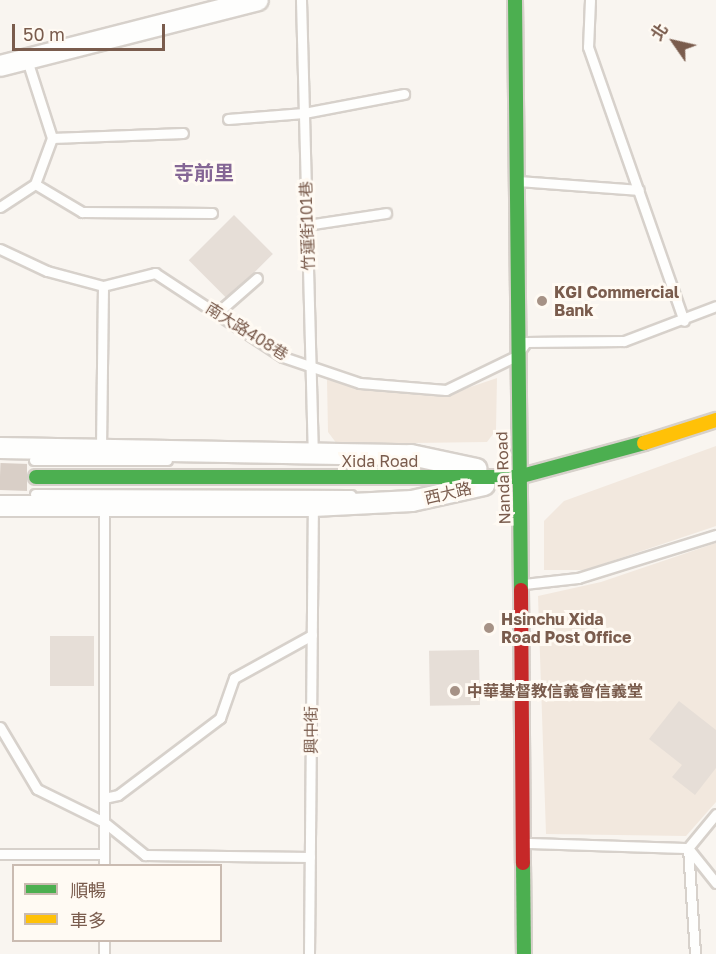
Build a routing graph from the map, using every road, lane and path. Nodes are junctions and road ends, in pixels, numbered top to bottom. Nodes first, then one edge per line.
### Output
1 (258, 0) edge
2 (301, 0) edge
3 (515, 0) edge
4 (590, 0) edge
5 (27, 60) junction
6 (0, 66) edge
7 (404, 94) dead end
8 (304, 113) junction
9 (228, 119) dead end
10 (183, 133) dead end
11 (52, 138) junction
12 (516, 181) junction
13 (35, 183) junction
14 (639, 190) junction
15 (0, 207) edge
16 (212, 213) dead end
17 (386, 213) dead end
18 (307, 225) junction
19 (0, 249) edge
20 (256, 278) dead end
21 (103, 286) junction
22 (716, 306) edge
23 (218, 313) junction
24 (684, 321) junction
25 (516, 356) junction
26 (311, 366) junction
27 (716, 420) edge
28 (0, 448) edge
29 (101, 449) junction
30 (313, 451) junction
31 (411, 455) junction
32 (34, 460) dead end
33 (36, 477) tunnel mouth
34 (518, 477) junction
35 (35, 494) dead end
36 (412, 501) junction
37 (0, 506) edge
38 (313, 506) junction
39 (104, 507) junction
40 (716, 535) edge
41 (524, 584) junction
42 (312, 635) junction
43 (0, 727) edge
44 (104, 798) junction
45 (716, 814) edge
46 (104, 822) junction
47 (524, 843) junction
48 (688, 848) junction
49 (0, 854) edge
50 (104, 854) junction
51 (310, 857) junction
52 (104, 864) edge
53 (716, 883) edge
54 (309, 954) edge
55 (524, 954) edge
56 (695, 954) edge

1 - 5 street
2 - 8 lane, 竹蓮街101巷
3 - 12 main road, Nanda Road
4 - 14 lane
5 - 6 street
5 - 11 lane
7 - 8 lane
8 - 9 lane
8 - 18 lane, 竹蓮街101巷
10 - 11 lane
11 - 13 lane
12 - 14 lane
12 - 25 main road, Nanda Road
13 - 15 lane
13 - 16 lane
14 - 24 lane
17 - 18 lane
18 - 26 lane, 竹蓮街101巷
19 - 21 lane
20 - 23 lane
21 - 23 lane, 南大路408巷
21 - 29 lane
22 - 24 lane
23 - 26 lane, 南大路408巷
24 - 25 lane, 南大路408巷
25 - 26 lane, 南大路408巷
25 - 34 main road, Nanda Road
26 - 30 lane, 竹蓮街101巷
27 - 34 main road, Xida Road
28 - 29 street, 西大路
29 - 30 street, 西大路
30 - 31 street, 西大路
31 - 32 lane
31 - 34 street, 西大路
33 - 34 main road, Xida Road
34 - 36 street, 西大路
34 - 41 main road, Nanda Road
35 - 36 lane
36 - 38 street, 西大路
37 - 39 street, 西大路
38 - 39 street, 西大路
38 - 42 lane, 興中街
39 - 44 lane
40 - 41 lane
41 - 47 main road, Nanda Road
42 - 44 lane
42 - 51 lane, 興中街
43 - 46 lane
44 - 46 lane
45 - 48 lane
46 - 50 lane
46 - 51 lane
47 - 48 lane
47 - 55 main road, Nanda Road
48 - 53 lane
48 - 56 lane
49 - 50 lane
50 - 52 lane
51 - 54 lane, 興中街

